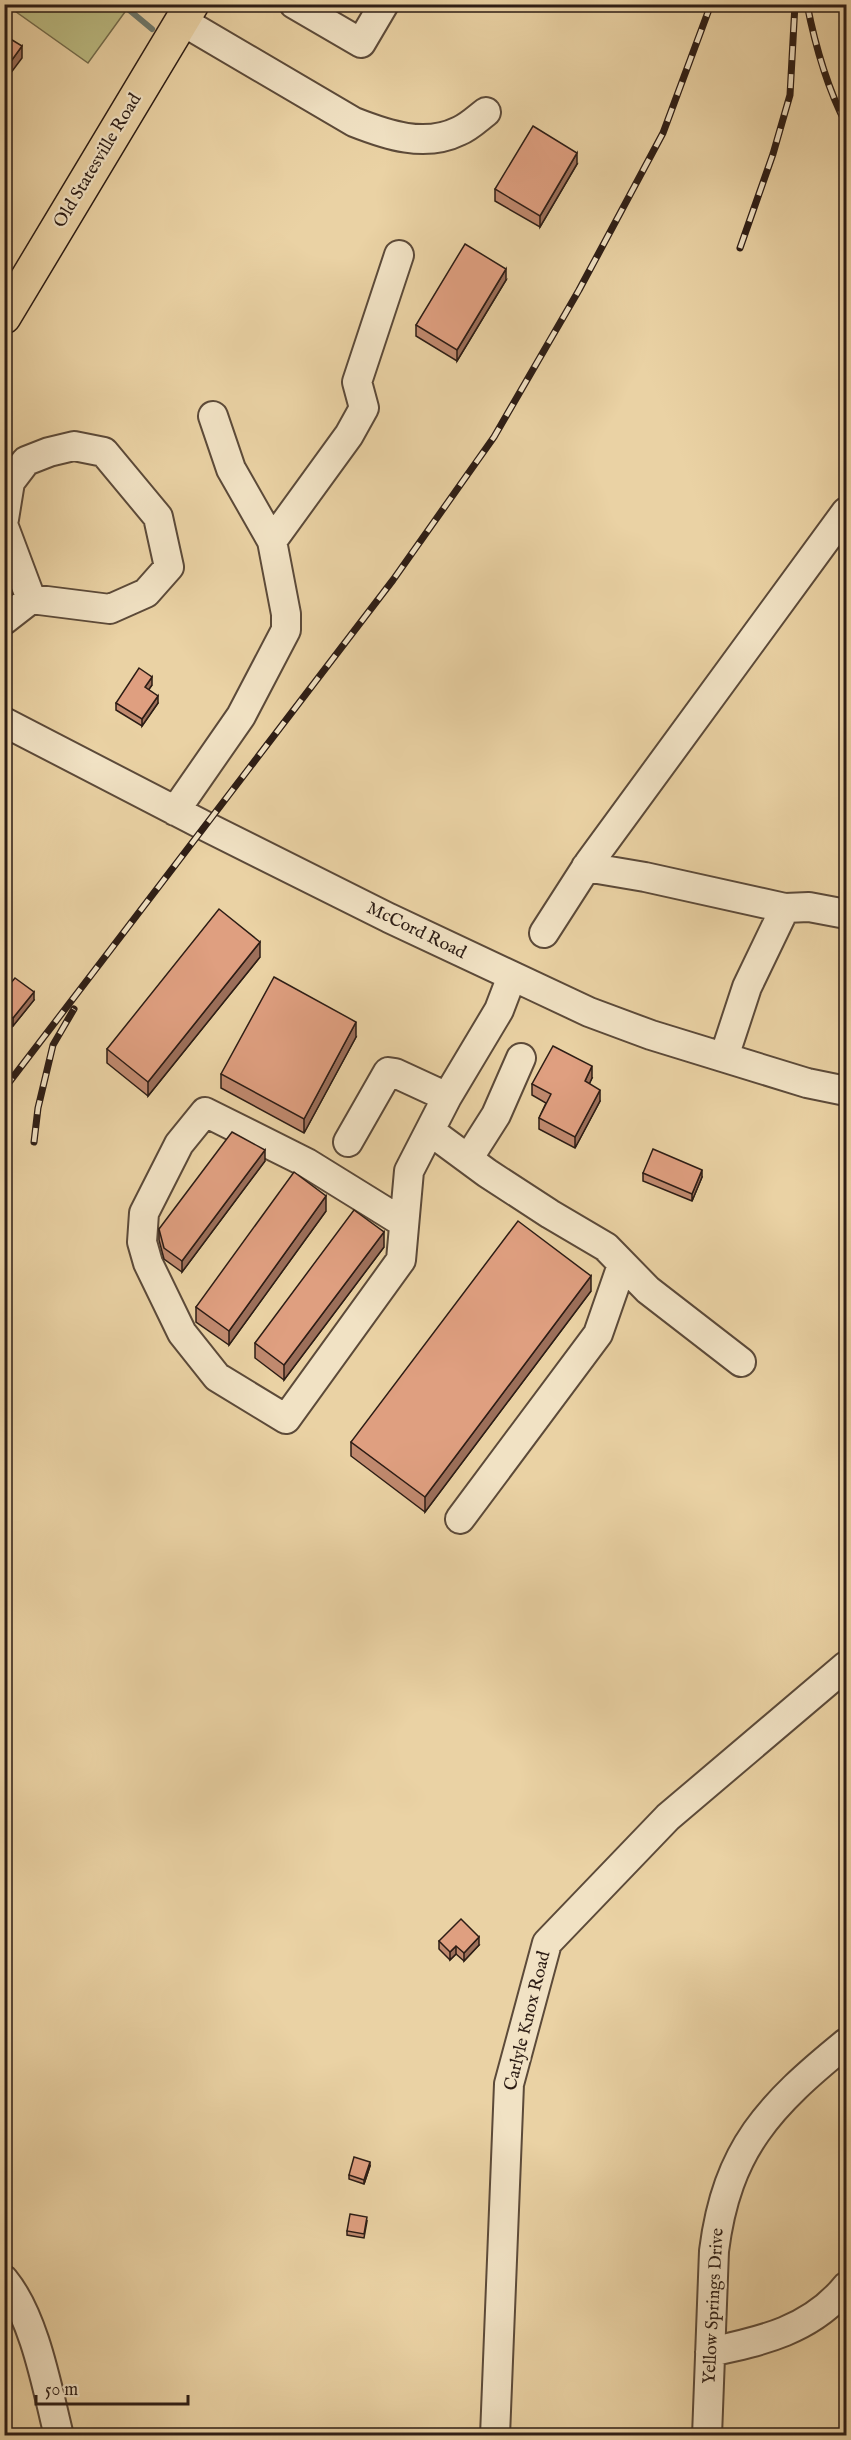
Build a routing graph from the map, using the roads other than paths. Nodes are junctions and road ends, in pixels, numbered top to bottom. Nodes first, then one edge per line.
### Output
1 (294, 4) edge
2 (384, 4) edge
3 (187, 13) edge
4 (486, 112) dead end
5 (399, 255) dead end
6 (4, 317) edge
7 (213, 416) dead end
8 (846, 512) edge
9 (4, 519) edge
10 (4, 527) edge
11 (272, 541) junction
12 (31, 599) junction
13 (4, 620) edge
14 (4, 722) edge
15 (175, 811) junction
16 (586, 867) junction
17 (785, 908) junction
18 (846, 914) edge
19 (544, 933) dead end
20 (512, 976) junction
21 (724, 1057) junction
22 (521, 1058) dead end
23 (846, 1091) edge
24 (447, 1097) junction
25 (430, 1131) junction
26 (348, 1142) dead end
27 (468, 1159) junction
28 (404, 1223) junction
29 (622, 1265) junction
30 (741, 1362) dead end
31 (460, 1519) dead end
32 (846, 1666) edge
33 (844, 2051) edge
34 (4, 2280) edge
35 (846, 2287) edge
36 (710, 2352) junction
37 (59, 2436) edge
38 (495, 2436) edge
39 (707, 2436) edge

1 - 2 street
3 - 4 street
3 - 6 main road, Old Statesville Road
5 - 11 street
7 - 11 street
8 - 16 street
9 - 12 street
10 - 12 street
11 - 15 street
12 - 13 street
14 - 15 street, McCord Road
15 - 20 street, McCord Road
16 - 17 street
16 - 19 street
17 - 18 street
17 - 21 street
20 - 21 street, McCord Road
20 - 24 street
21 - 23 street, McCord Road
22 - 27 street
24 - 25 street
24 - 26 street
25 - 27 street
25 - 28 street
27 - 29 street
28 - 28 street
29 - 30 street
29 - 31 street
32 - 38 street, Carlyle Knox Road
33 - 36 street, Yellow Springs Drive
34 - 37 street
35 - 36 street
36 - 39 street, Yellow Springs Drive

